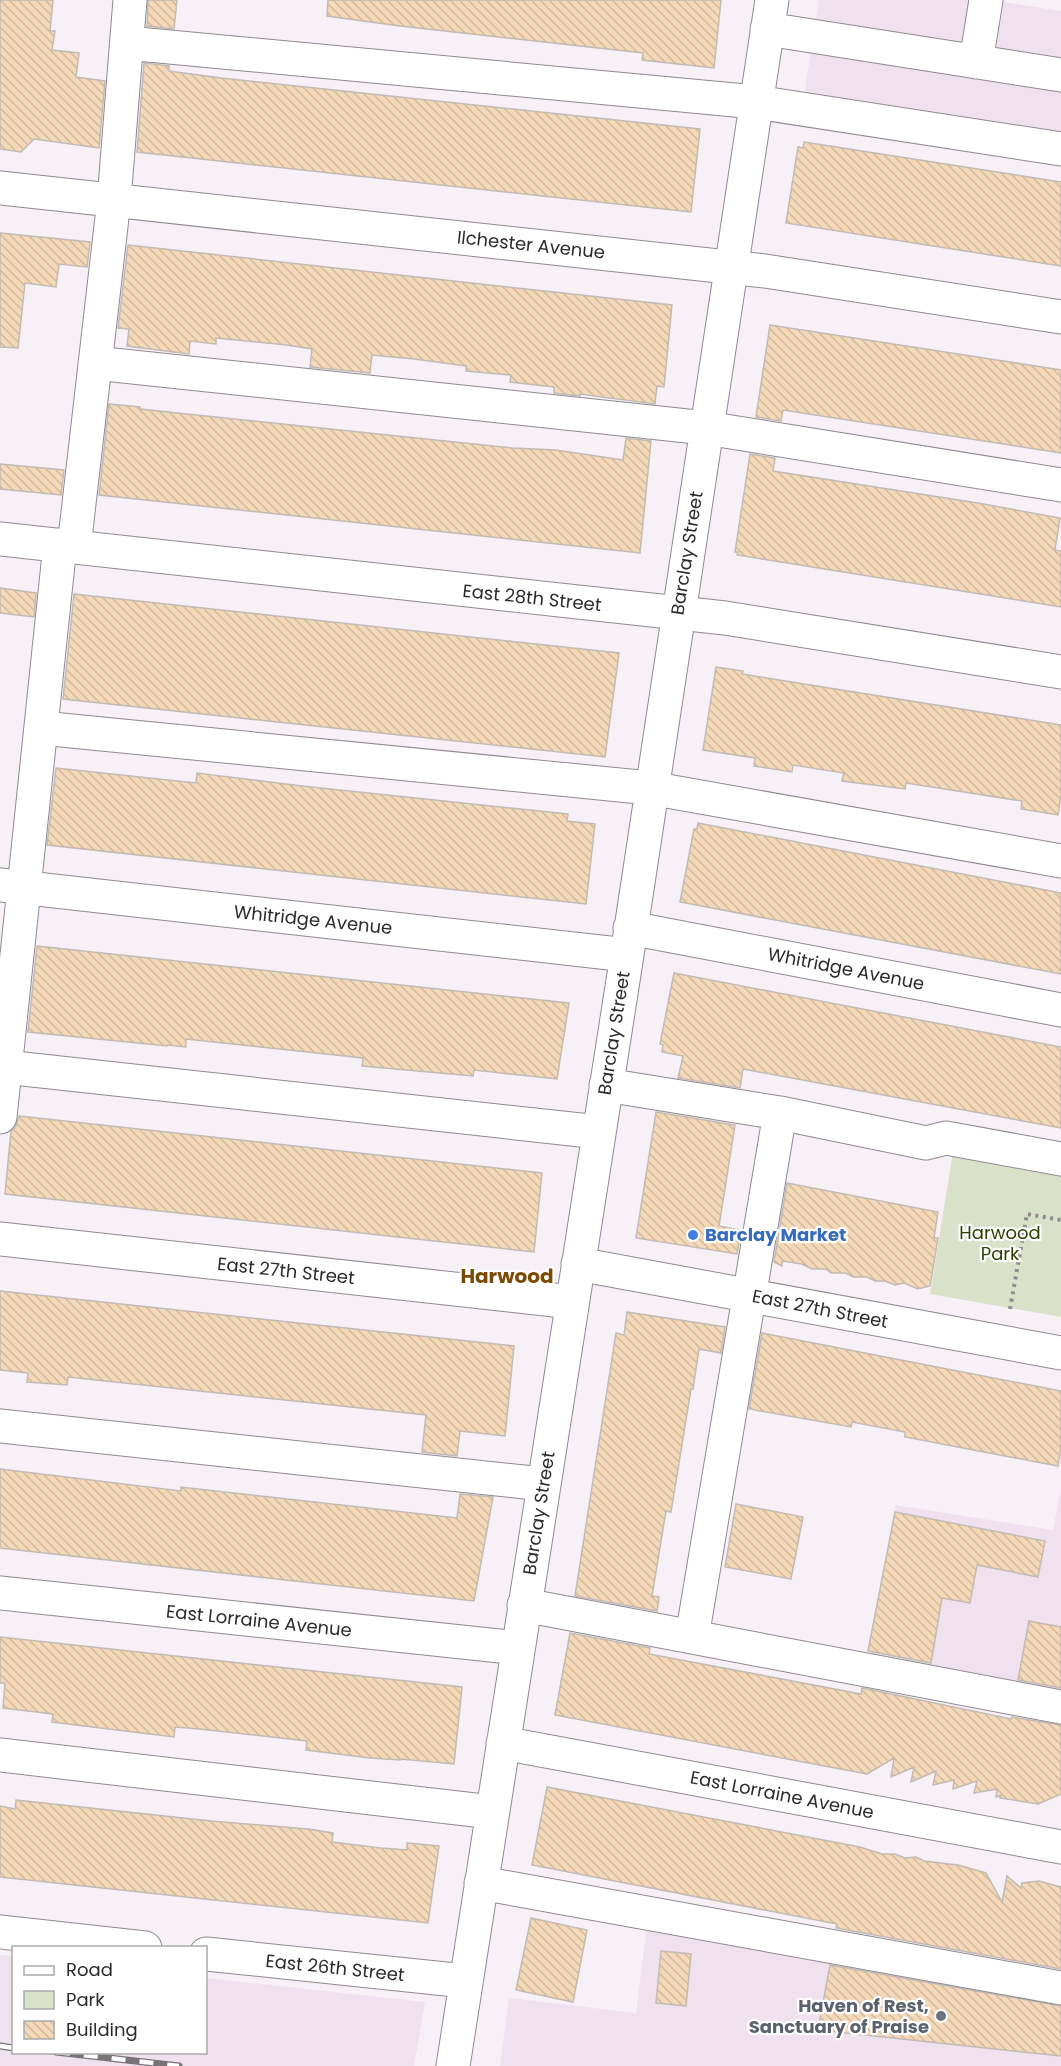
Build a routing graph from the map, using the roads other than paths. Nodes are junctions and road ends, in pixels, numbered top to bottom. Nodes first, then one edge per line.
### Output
1 (130, 0) edge
2 (987, 0) edge
3 (769, 14) edge
4 (127, 43) junction
5 (976, 62) junction
6 (1061, 75) edge
7 (756, 102) junction
8 (1061, 149) edge
9 (0, 188) edge
10 (114, 200) junction
11 (731, 267) junction
12 (1061, 317) edge
13 (95, 363) junction
14 (706, 428) junction
15 (1061, 485) edge
16 (0, 539) edge
17 (67, 546) junction
18 (678, 613) junction
19 (1061, 672) edge
20 (41, 728) junction
21 (651, 788) junction
22 (1061, 861) edge
23 (12, 887) edge
24 (628, 941) junction
25 (1061, 1010) edge
26 (5, 1067) junction
27 (606, 1085) junction
28 (780, 1113) junction
29 (0, 1117) edge
30 (599, 1132) junction
31 (1061, 1159) edge
32 (0, 1239) edge
33 (578, 1264) junction
34 (749, 1295) junction
35 (572, 1302) junction
36 (1061, 1353) edge
37 (0, 1426) edge
38 (543, 1484) junction
39 (0, 1593) edge
40 (524, 1605) junction
41 (692, 1637) junction
42 (518, 1648) junction
43 (1061, 1707) edge
44 (502, 1743) junction
45 (0, 1755) edge
46 (492, 1812) junction
47 (1061, 1847) edge
48 (480, 1882) junction
49 (0, 1932) edge
50 (136, 1946) edge
51 (207, 1954) edge
52 (465, 1981) junction
53 (1061, 1988) edge
54 (453, 2066) edge

1 - 4 street
2 - 5 street
3 - 5 street
3 - 7 street, Barclay Street
4 - 7 street
4 - 10 street
5 - 6 street
7 - 8 street
7 - 11 street, Barclay Street
9 - 10 street, Ilchester Avenue
10 - 11 street, Ilchester Avenue
10 - 13 street
11 - 12 street, Ilchester Avenue
11 - 14 street, Barclay Street
13 - 14 street
13 - 17 street
14 - 15 street
14 - 18 street, Barclay Street
16 - 17 street, East 28th Street
17 - 18 street, East 28th Street
17 - 20 street
18 - 19 street, East 28th Street
18 - 21 street, Barclay Street
20 - 21 street
20 - 23 street
21 - 22 street
21 - 24 street, Barclay Street
23 - 24 street, Whitridge Avenue
23 - 26 street
24 - 25 street, Whitridge Avenue
24 - 27 street, Barclay Street
26 - 29 street
26 - 30 street
27 - 28 street
27 - 30 street, Barclay Street
28 - 31 street
28 - 34 street
30 - 33 street, Barclay Street
32 - 35 street, East 27th Street
33 - 34 street, East 27th Street
33 - 35 street, Barclay Street
34 - 36 street, East 27th Street
34 - 41 street
35 - 38 street, Barclay Street
37 - 38 street
38 - 40 street, Barclay Street
39 - 42 street, East Lorraine Avenue
40 - 41 street
40 - 42 street, Barclay Street
41 - 43 street
42 - 44 street, Barclay Street
44 - 46 street, Barclay Street
44 - 47 street, East Lorraine Avenue
45 - 46 street
46 - 48 street, Barclay Street
48 - 52 street, Barclay Street
48 - 53 street
49 - 50 street
51 - 52 street, East 26th Street
52 - 54 street, Barclay Street

